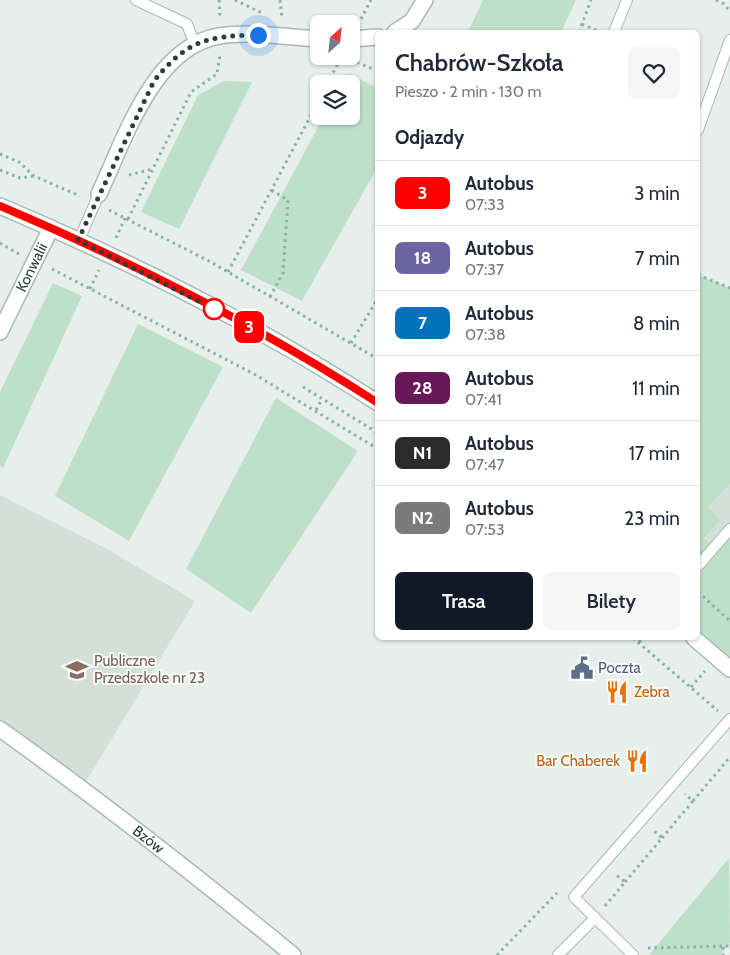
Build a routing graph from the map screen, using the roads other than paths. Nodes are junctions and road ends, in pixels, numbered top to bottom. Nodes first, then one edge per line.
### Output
1 (136, 0) edge
2 (425, 0) edge
3 (626, 0) edge
4 (398, 30) edge
5 (615, 30) edge
6 (375, 37) edge
7 (310, 38) edge
8 (360, 38) edge
9 (730, 40) edge
10 (194, 45) junction
11 (700, 124) edge
12 (97, 200) joint
13 (0, 206) edge
14 (51, 228) junction
15 (78, 240) junction
16 (0, 332) edge
17 (375, 401) edge
18 (730, 529) edge
19 (700, 564) edge
20 (696, 640) edge
21 (730, 669) edge
22 (729, 720) edge
23 (0, 729) edge
24 (595, 918) junction
25 (630, 952) edge
26 (294, 955) edge
27 (558, 955) edge

1 - 10 lane
2 - 4 street
3 - 5 lane
6 - 8 street
7 - 10 street
9 - 11 lane
10 - 12 street
12 - 15 lane
13 - 14 street
14 - 15 street
14 - 16 street, Konwalii
15 - 17 street
18 - 19 lane
20 - 21 street
22 - 24 lane
23 - 26 street, Bzów
24 - 25 lane
24 - 27 lane

